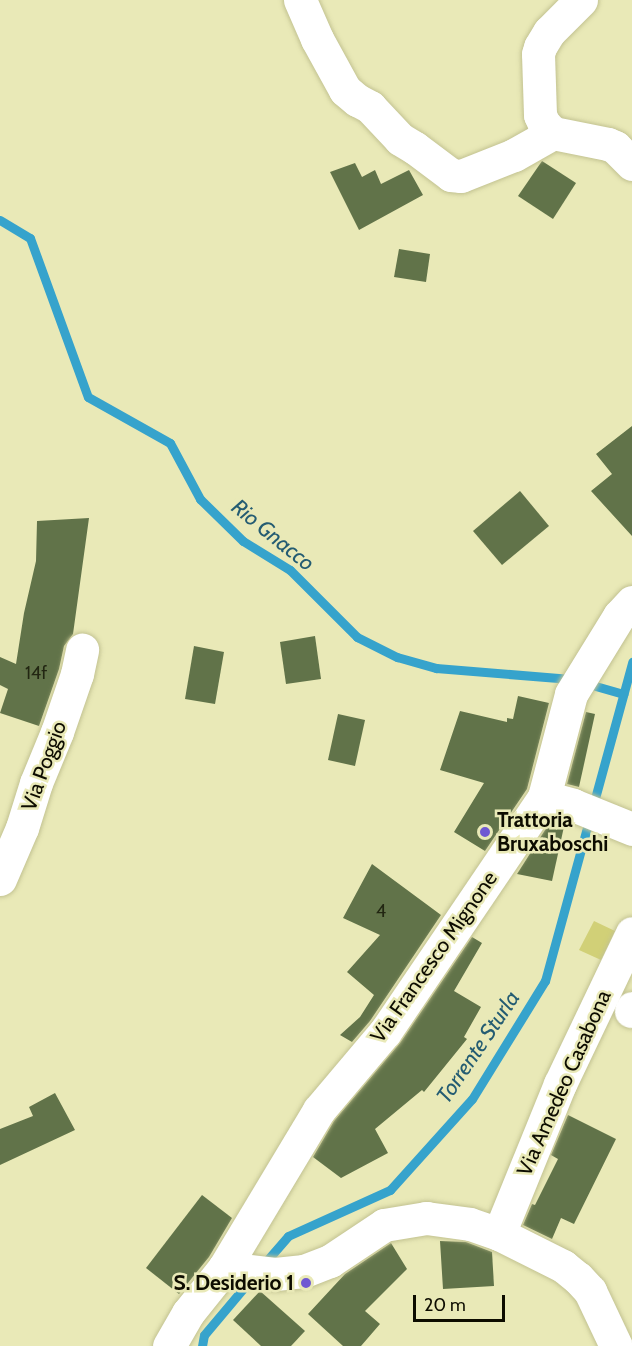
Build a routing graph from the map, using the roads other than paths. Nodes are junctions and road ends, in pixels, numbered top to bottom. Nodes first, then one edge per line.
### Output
1 (300, 0) edge
2 (581, 0) edge
3 (553, 133) junction
4 (632, 164) edge
5 (632, 602) edge
6 (82, 650) dead end
7 (559, 801) junction
8 (624, 825) edge
9 (0, 879) edge
10 (632, 933) edge
11 (499, 1234) junction
12 (232, 1269) junction
13 (169, 1346) edge
14 (616, 1346) edge

1 - 3 street
2 - 3 street
3 - 4 street
5 - 7 street, Via Francesco Mignone
6 - 9 street, Via Poggio
7 - 8 street
7 - 12 street, Via Francesco Mignone
10 - 11 street, Via Amedeo Casabona
11 - 12 street
11 - 14 street
12 - 13 street, Via Francesco Mignone

